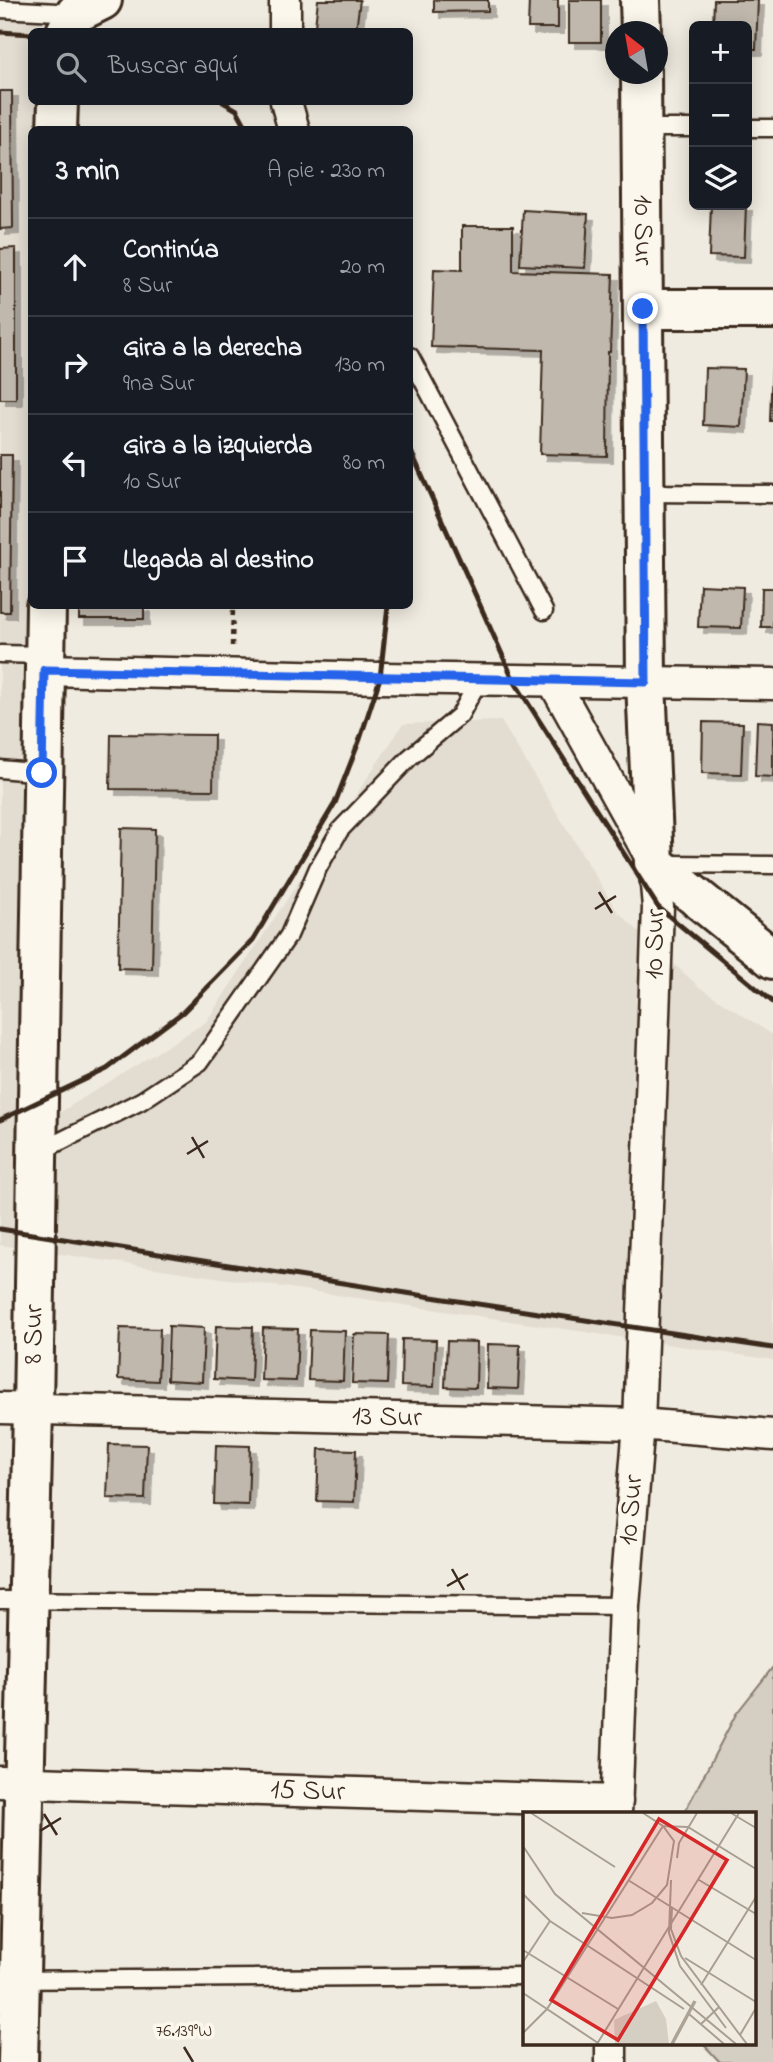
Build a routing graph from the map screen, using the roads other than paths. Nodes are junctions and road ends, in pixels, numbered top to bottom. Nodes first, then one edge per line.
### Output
1 (285, 0) edge
2 (640, 0) edge
3 (0, 9) edge
4 (74, 11) edge
5 (641, 21) edge
6 (285, 28) edge
7 (641, 84) edge
8 (58, 105) edge
9 (287, 105) edge
10 (57, 126) edge
11 (293, 126) edge
12 (642, 128) junction
13 (689, 128) edge
14 (752, 128) edge
15 (773, 128) edge
16 (643, 309) junction
17 (773, 309) edge
18 (413, 362) edge
19 (645, 494) junction
20 (773, 494) edge
21 (46, 609) edge
22 (544, 611) dead end
23 (0, 654) edge
24 (45, 663) junction
25 (479, 680) junction
26 (553, 681) junction
27 (646, 682) junction
28 (773, 684) edge
29 (0, 769) edge
30 (42, 773) junction
31 (654, 863) junction
32 (773, 865) edge
33 (773, 959) edge
34 (37, 1153) junction
35 (17, 1409) edge
36 (639, 1424) junction
37 (773, 1435) edge
38 (15, 1600) edge
39 (624, 1606) junction
40 (13, 1782) edge
41 (616, 1807) edge
42 (523, 1976) edge
43 (10, 1981) edge
44 (611, 2044) edge
45 (18, 2062) edge
46 (611, 2062) edge

1 - 6 street
2 - 5 street
3 - 4 lane
7 - 12 street, 10 Sur
8 - 10 street
9 - 11 street
12 - 13 lane
12 - 16 street, 10 Sur
14 - 15 lane
16 - 17 street
16 - 19 street, 10 Sur
18 - 22 lane
19 - 20 lane
19 - 27 street, 10 Sur
21 - 24 street, 8 Sur
23 - 24 lane
24 - 25 street
24 - 30 street, 8 Sur
25 - 26 street
25 - 34 lane
26 - 27 street
26 - 31 street
27 - 28 street
27 - 31 street, 10 Sur
29 - 30 lane
30 - 34 street, 8 Sur
31 - 32 lane
31 - 33 street
31 - 36 street, 10 Sur
34 - 35 street, 8 Sur
35 - 36 street, 13 Sur
35 - 38 street, 8 Sur
36 - 37 street, 13 Sur
36 - 39 street, 10 Sur
38 - 39 lane
38 - 40 street, 8 Sur
39 - 41 street, 10 Sur
40 - 41 street, 15 Sur
40 - 43 street, 8 Sur
42 - 43 lane
43 - 45 street, 8 Sur
44 - 46 street

